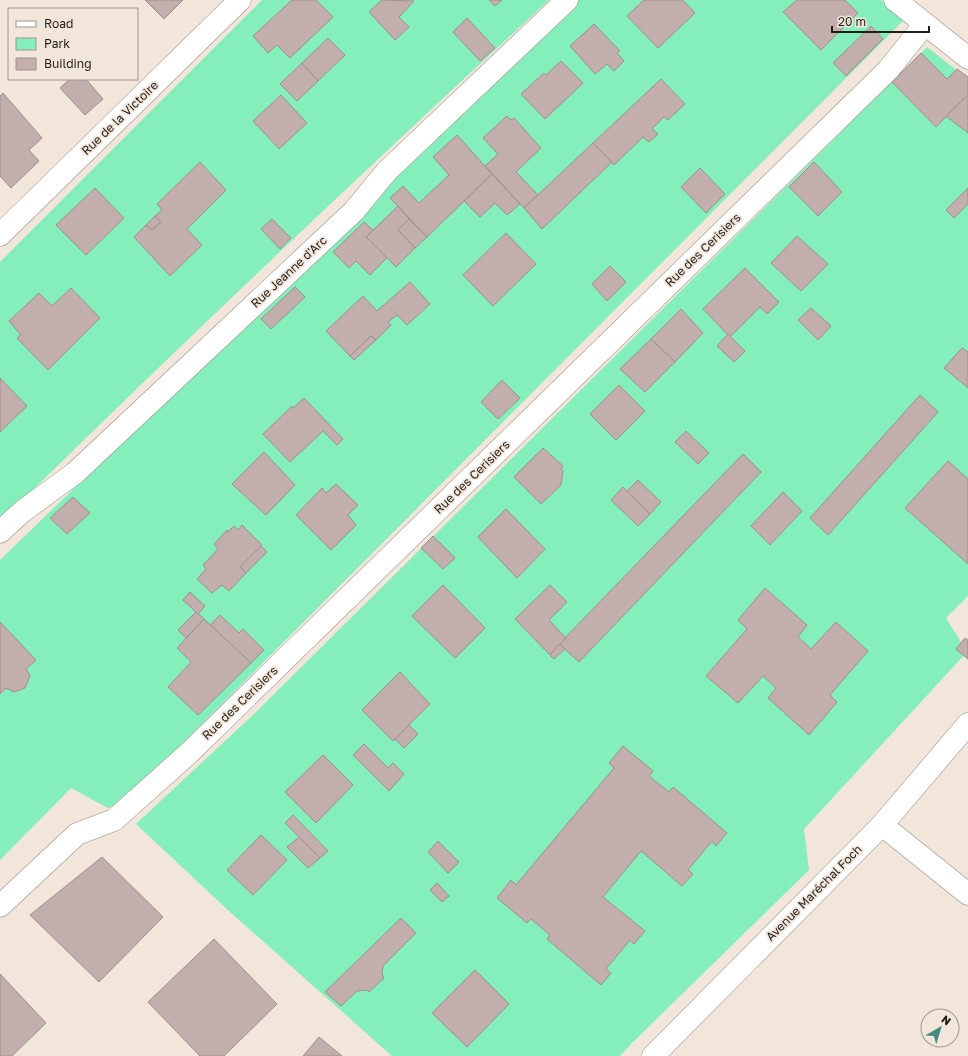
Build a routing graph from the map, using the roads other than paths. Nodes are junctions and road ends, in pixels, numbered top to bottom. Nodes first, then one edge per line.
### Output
1 (240, 0) edge
2 (567, 0) edge
3 (895, 0) edge
4 (925, 24) junction
5 (968, 58) edge
6 (0, 235) edge
7 (0, 532) edge
8 (968, 724) edge
9 (882, 825) junction
10 (968, 894) edge
11 (0, 906) edge
12 (653, 1056) edge

1 - 6 street, Rue de la Victoire
2 - 7 street, Rue Jeanne d'Arc
3 - 4 street
4 - 5 street
4 - 11 street, Rue des Cerisiers
8 - 9 street, Avenue Maréchal Foch
9 - 10 street
9 - 12 street, Avenue Maréchal Foch

